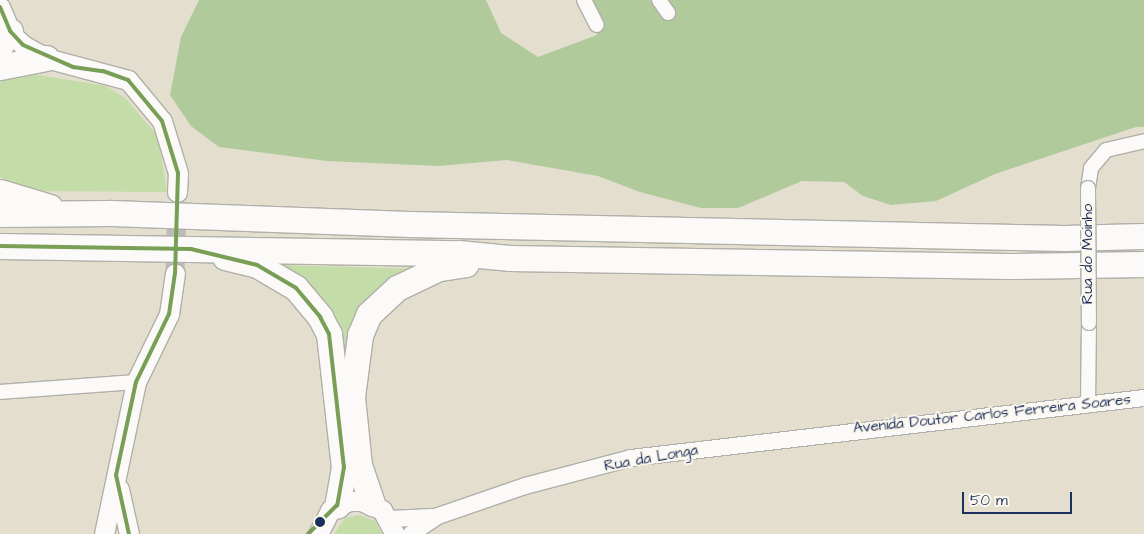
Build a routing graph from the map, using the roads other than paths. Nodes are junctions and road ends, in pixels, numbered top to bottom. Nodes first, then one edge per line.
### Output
1 (584, 0) edge
2 (659, 0) edge
3 (0, 7) edge
4 (668, 13) dead end
5 (597, 25) dead end
6 (2, 34) edge
7 (46, 58) junction
8 (0, 67) edge
9 (1144, 141) edge
10 (0, 192) edge
11 (177, 192) tunnel mouth
12 (74, 213) junction
13 (0, 214) edge
14 (1144, 236) edge
15 (0, 246) edge
16 (191, 248) junction
17 (510, 258) junction
18 (1144, 264) edge
19 (175, 273) tunnel mouth
20 (136, 382) junction
21 (0, 392) edge
22 (1144, 398) edge
23 (1088, 404) junction
24 (840, 431) joint
25 (116, 475) junction
26 (337, 505) junction
27 (438, 516) junction
28 (386, 519) edge
29 (315, 531) edge
30 (104, 534) edge
31 (129, 534) edge
32 (410, 534) edge

1 - 5 street
2 - 4 street
3 - 6 main road
6 - 7 main road
7 - 8 highway
7 - 11 main road
9 - 23 street, Rua do Moinho, bridge
10 - 12 highway
12 - 13 highway
12 - 14 highway
15 - 16 highway
16 - 17 highway
16 - 26 highway
17 - 18 highway
17 - 28 highway
19 - 20 main road
20 - 21 street
20 - 25 main road
22 - 23 street, Avenida Doutor Carlos Ferreira Soares
23 - 24 street, Avenida Doutor Carlos Ferreira Soares
24 - 27 street, Rua da Longa
25 - 30 main road
25 - 31 main road
26 - 28 main road, Rua da Longa
26 - 29 main road
27 - 28 street, Rua da Longa
27 - 32 street, Rua da Longa

